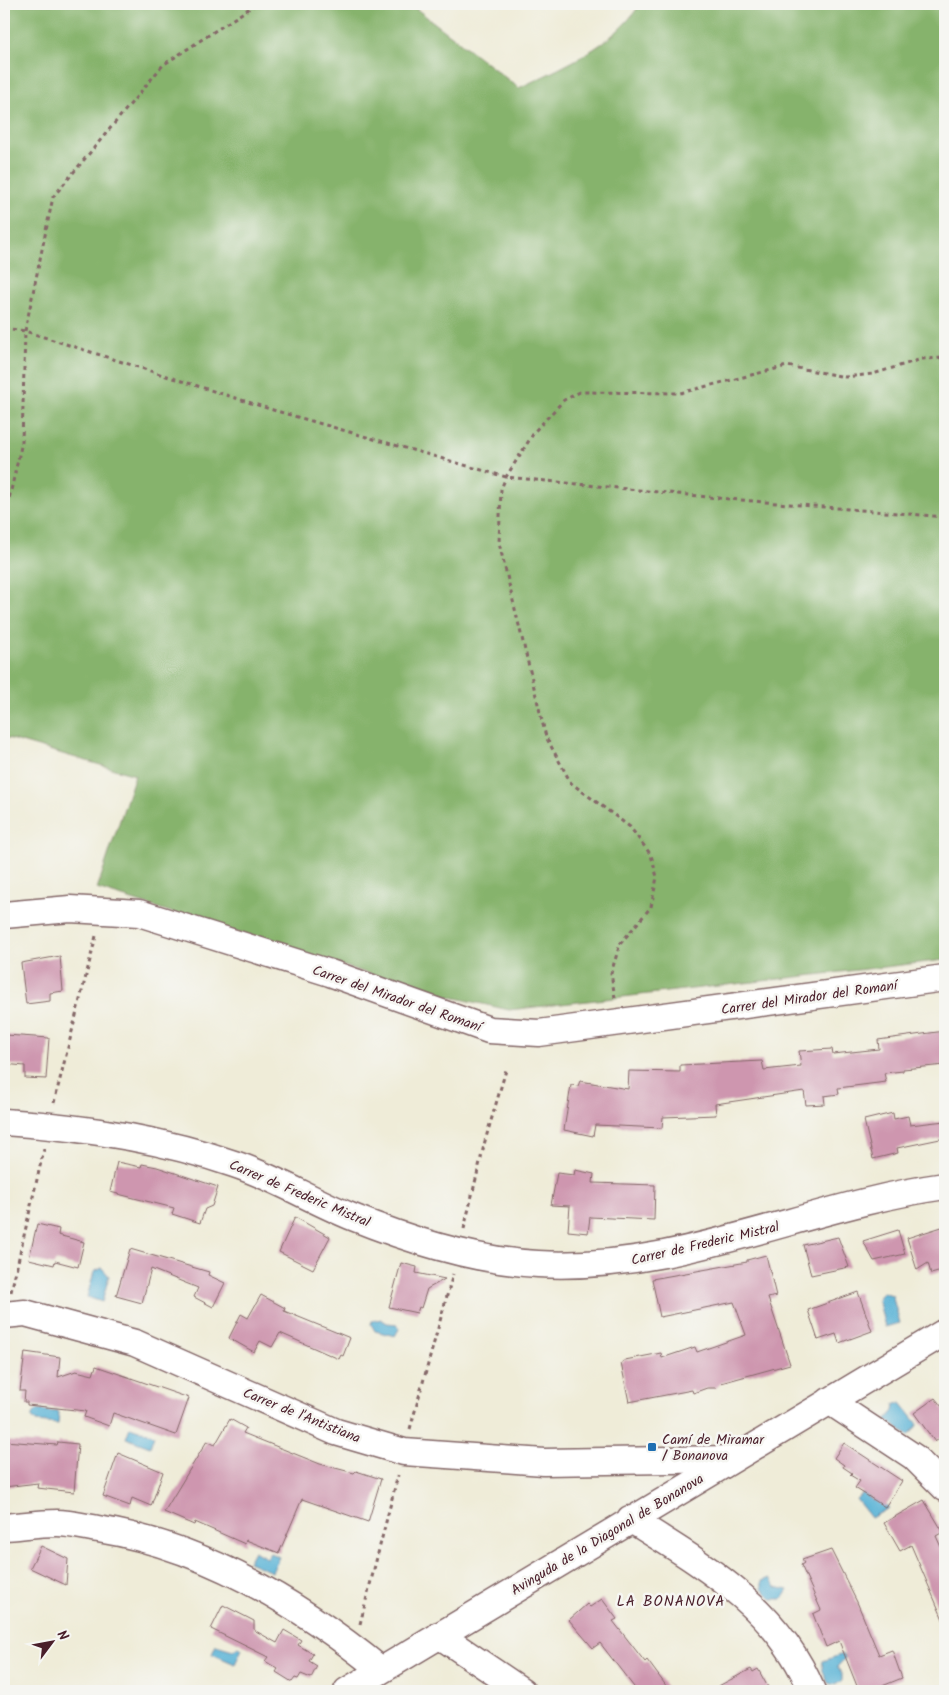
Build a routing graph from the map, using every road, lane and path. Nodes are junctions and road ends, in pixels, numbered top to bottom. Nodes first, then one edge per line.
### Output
1 (256, 4) edge
2 (4, 328) edge
3 (25, 331) junction
4 (945, 358) edge
5 (506, 477) junction
6 (945, 517) edge
7 (4, 522) edge
8 (4, 915) edge
9 (96, 936) dead end
10 (945, 978) edge
11 (618, 1022) junction
12 (506, 1070) dead end
13 (52, 1110) dead end
14 (4, 1122) edge
15 (45, 1143) dead end
16 (945, 1186) edge
17 (462, 1236) dead end
18 (453, 1273) dead end
19 (7, 1304) edge
20 (945, 1332) edge
21 (829, 1401) junction
22 (410, 1429) dead end
23 (731, 1459) junction
24 (396, 1482) dead end
25 (945, 1488) edge
26 (630, 1519) junction
27 (4, 1527) edge
28 (359, 1628) dead end
29 (439, 1635) junction
30 (381, 1670) junction
31 (347, 1691) edge
32 (522, 1691) edge
33 (812, 1691) edge

1 - 3 path
2 - 3 path
3 - 5 path
3 - 7 path
4 - 5 path
5 - 6 path
5 - 11 path
8 - 11 street, Carrer del Mirador del Romaní
9 - 13 path
10 - 11 street, Carrer del Mirador del Romaní
12 - 17 path
14 - 16 street, Carrer de Frederic Mistral
15 - 19 path
18 - 22 path
19 - 23 street, Carrer de l'Antistiana
20 - 21 street, Avinguda de la Diagonal de Bonanova
21 - 23 street, Avinguda de la Diagonal de Bonanova
21 - 25 street
23 - 26 street, Avinguda de la Diagonal de Bonanova
24 - 28 path
26 - 29 street, Avinguda de la Diagonal de Bonanova
26 - 33 street
27 - 30 street
29 - 30 street, Avinguda de la Diagonal de Bonanova
29 - 32 street
30 - 31 street, Avinguda de la Diagonal de Bonanova

